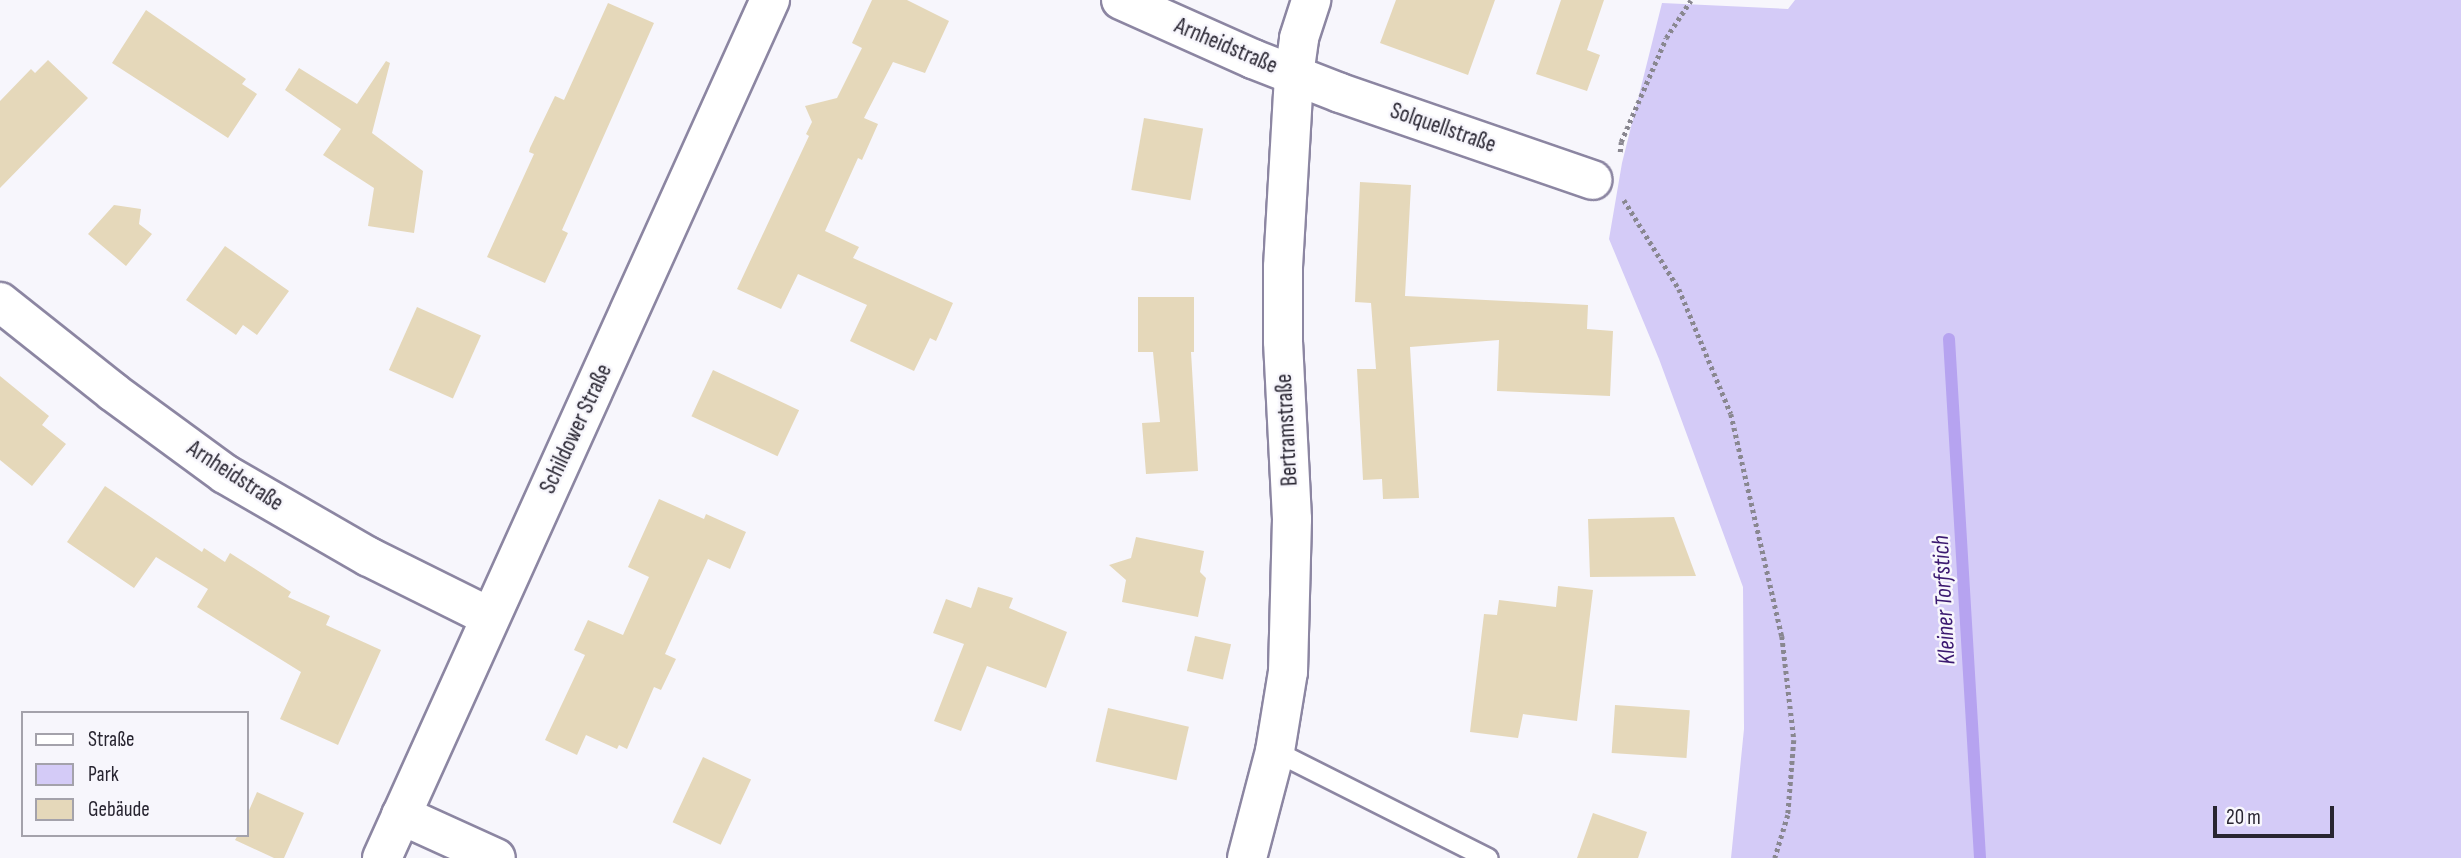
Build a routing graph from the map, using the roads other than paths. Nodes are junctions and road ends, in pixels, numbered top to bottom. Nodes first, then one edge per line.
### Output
1 (770, 0) edge
2 (1121, 0) edge
3 (1311, 0) edge
4 (1294, 75) junction
5 (1609, 178) road end
6 (0, 302) edge
7 (491, 617) junction
8 (1275, 751) junction
9 (401, 815) junction
10 (382, 858) edge
11 (496, 858) edge
12 (1247, 858) edge
13 (1488, 858) edge

1 - 7 street, Schildower Straße
2 - 4 street, Arnheidstraße
3 - 4 street, Bertramstraße
4 - 5 street, Solquellstraße
4 - 8 street, Bertramstraße
6 - 7 street, Arnheidstraße
7 - 9 street, Schildower Straße
8 - 12 street, Bertramstraße
8 - 13 lane
9 - 10 street, Schildower Straße
9 - 11 street

